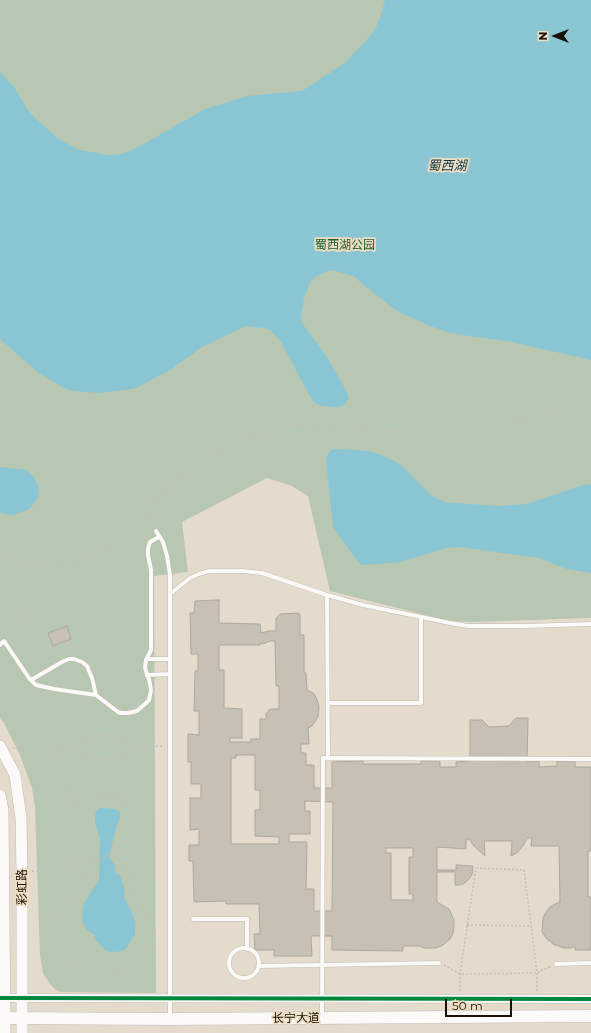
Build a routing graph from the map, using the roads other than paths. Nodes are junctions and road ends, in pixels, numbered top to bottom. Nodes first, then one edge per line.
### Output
1 (156, 531) road end
2 (159, 537) junction
3 (170, 594) junction
4 (327, 595) junction
5 (421, 617) junction
6 (591, 624) edge
7 (0, 645) edge
8 (147, 659) junction
9 (170, 659) junction
10 (170, 674) junction
11 (146, 675) junction
12 (31, 680) junction
13 (96, 695) junction
14 (328, 703) junction
15 (0, 747) edge
16 (328, 758) junction
17 (591, 759) edge
18 (0, 795) edge
19 (193, 919) dead end
20 (247, 949) junction
21 (439, 963) road end
22 (556, 964) road end
23 (591, 964) edge
24 (258, 966) junction
25 (2, 998) edge
26 (22, 998) junction
27 (170, 998) junction
28 (322, 999) junction
29 (591, 999) edge
30 (591, 1016) edge
31 (2, 1018) edge
32 (22, 1018) junction
33 (322, 1018) junction
34 (170, 1019) junction
35 (5, 1033) edge
36 (22, 1033) edge

1 - 2 lane
2 - 3 lane
2 - 8 lane
3 - 4 lane
3 - 9 lane
4 - 5 lane
4 - 14 lane
5 - 6 lane
5 - 14 lane
7 - 12 lane
8 - 9 lane
8 - 11 lane
9 - 10 lane
10 - 11 lane
10 - 27 lane
11 - 13 lane
12 - 13 lane
12 - 13 lane
14 - 16 lane
15 - 26 main road, 彩虹路
16 - 17 lane
16 - 28 lane
18 - 25 main road, 彩虹路
19 - 20 lane
20 - 24 lane
20 - 24 lane
21 - 24 lane
22 - 23 lane
25 - 26 street
25 - 31 main road, 彩虹路
26 - 27 street
26 - 32 main road, 彩虹路
27 - 28 street
27 - 34 lane
28 - 29 street
28 - 33 lane
30 - 33 main road, 长宁大道
31 - 32 main road, 长宁大道
31 - 35 main road, 彩虹路
32 - 34 main road, 长宁大道
32 - 36 main road, 彩虹路
33 - 34 main road, 长宁大道

